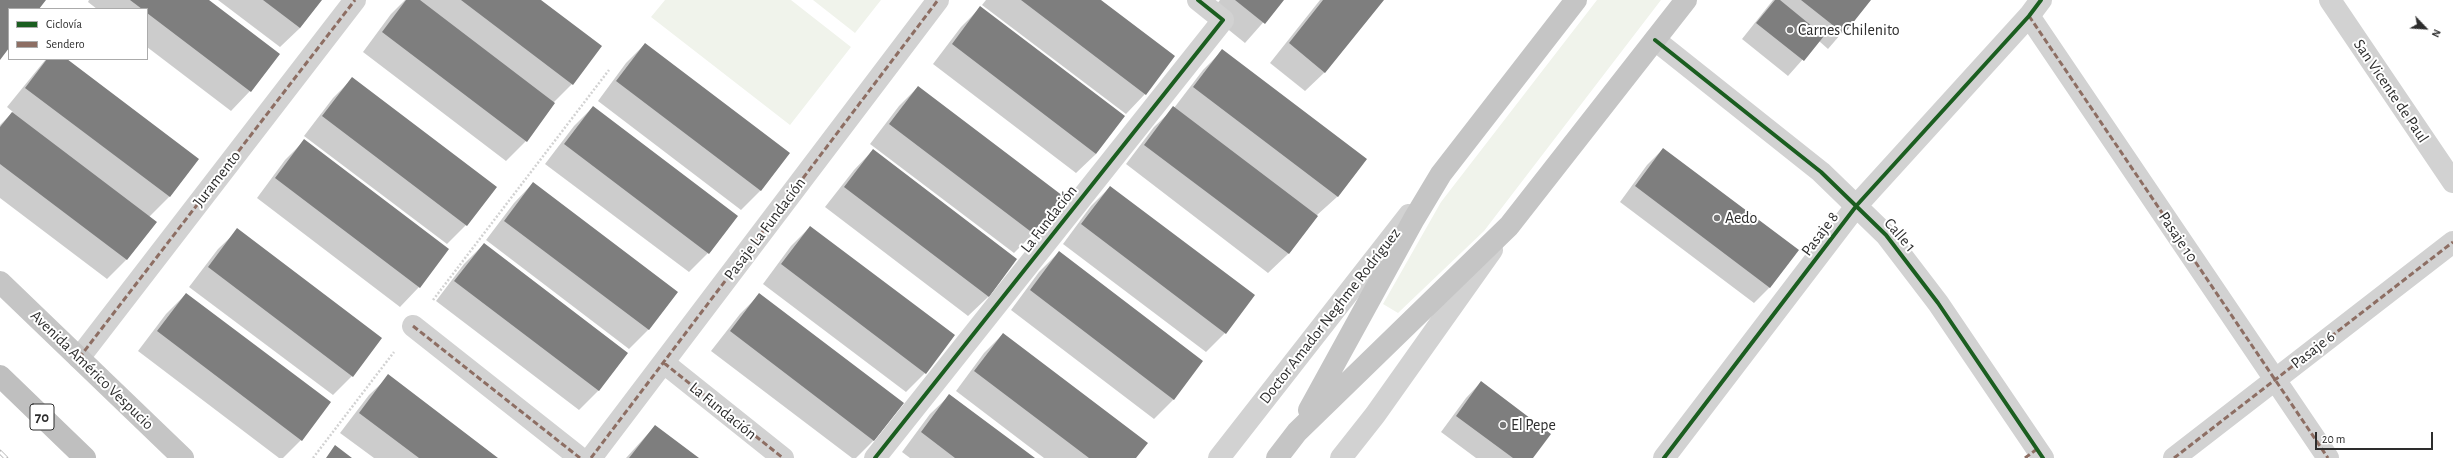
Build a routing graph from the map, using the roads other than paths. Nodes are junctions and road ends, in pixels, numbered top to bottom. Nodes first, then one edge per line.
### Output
1 (355, 0) edge
2 (938, 0) edge
3 (1198, 0) edge
4 (1576, 0) edge
5 (1686, 0) edge
6 (2330, 0) edge
7 (2035, 8) edge
8 (1655, 40) junction
9 (1441, 174) junction
10 (2453, 182) edge
11 (1857, 205) junction
12 (1509, 226) junction
13 (2453, 242) edge
14 (0, 282) edge
15 (413, 326) road end
16 (79, 358) junction
17 (664, 363) junction
18 (0, 376) edge
19 (2274, 380) junction
20 (1297, 432) junction
21 (2035, 455) edge
22 (85, 458) edge
23 (184, 458) edge
24 (580, 458) edge
25 (591, 458) edge
26 (783, 458) edge
27 (875, 458) edge
28 (1219, 458) edge
29 (1277, 458) edge
30 (1341, 458) edge
31 (1664, 458) edge
32 (2174, 458) edge
33 (2328, 458) edge

1 - 16 street, Juramento
2 - 17 street, Pasaje La Fundación
3 - 27 street, La Fundación
4 - 9 main road, Doctor Amador Neghme Rodríguez
5 - 8 main road, Doctor Amador Neghme Rodríguez
6 - 10 street, San Vicente de Paul
7 - 11 street, Pasaje 8
7 - 19 street, Pasaje 10
8 - 11 street, Calle 1
8 - 12 main road, Doctor Amador Neghme Rodríguez
9 - 20 main road, Doctor Amador Neghme Rodríguez
9 - 28 street, Doctor Amador Neghme Rodríguez
11 - 21 street, Calle 1
11 - 31 street, Pasaje 8
12 - 20 main road, Doctor Amador Neghme Rodríguez
12 - 30 street, Doctor Amador Neghme Rodríguez
13 - 19 street, Pasaje 6
14 - 16 main road, Avenida Américo Vespucio
15 - 24 street
16 - 23 main road, Avenida Américo Vespucio
17 - 25 street, Pasaje La Fundación
17 - 26 street, La Fundación
18 - 22 highway, 70
19 - 32 street, Pasaje 6
19 - 33 street, Pasaje 10
20 - 29 main road, Doctor Amador Neghme Rodríguez

